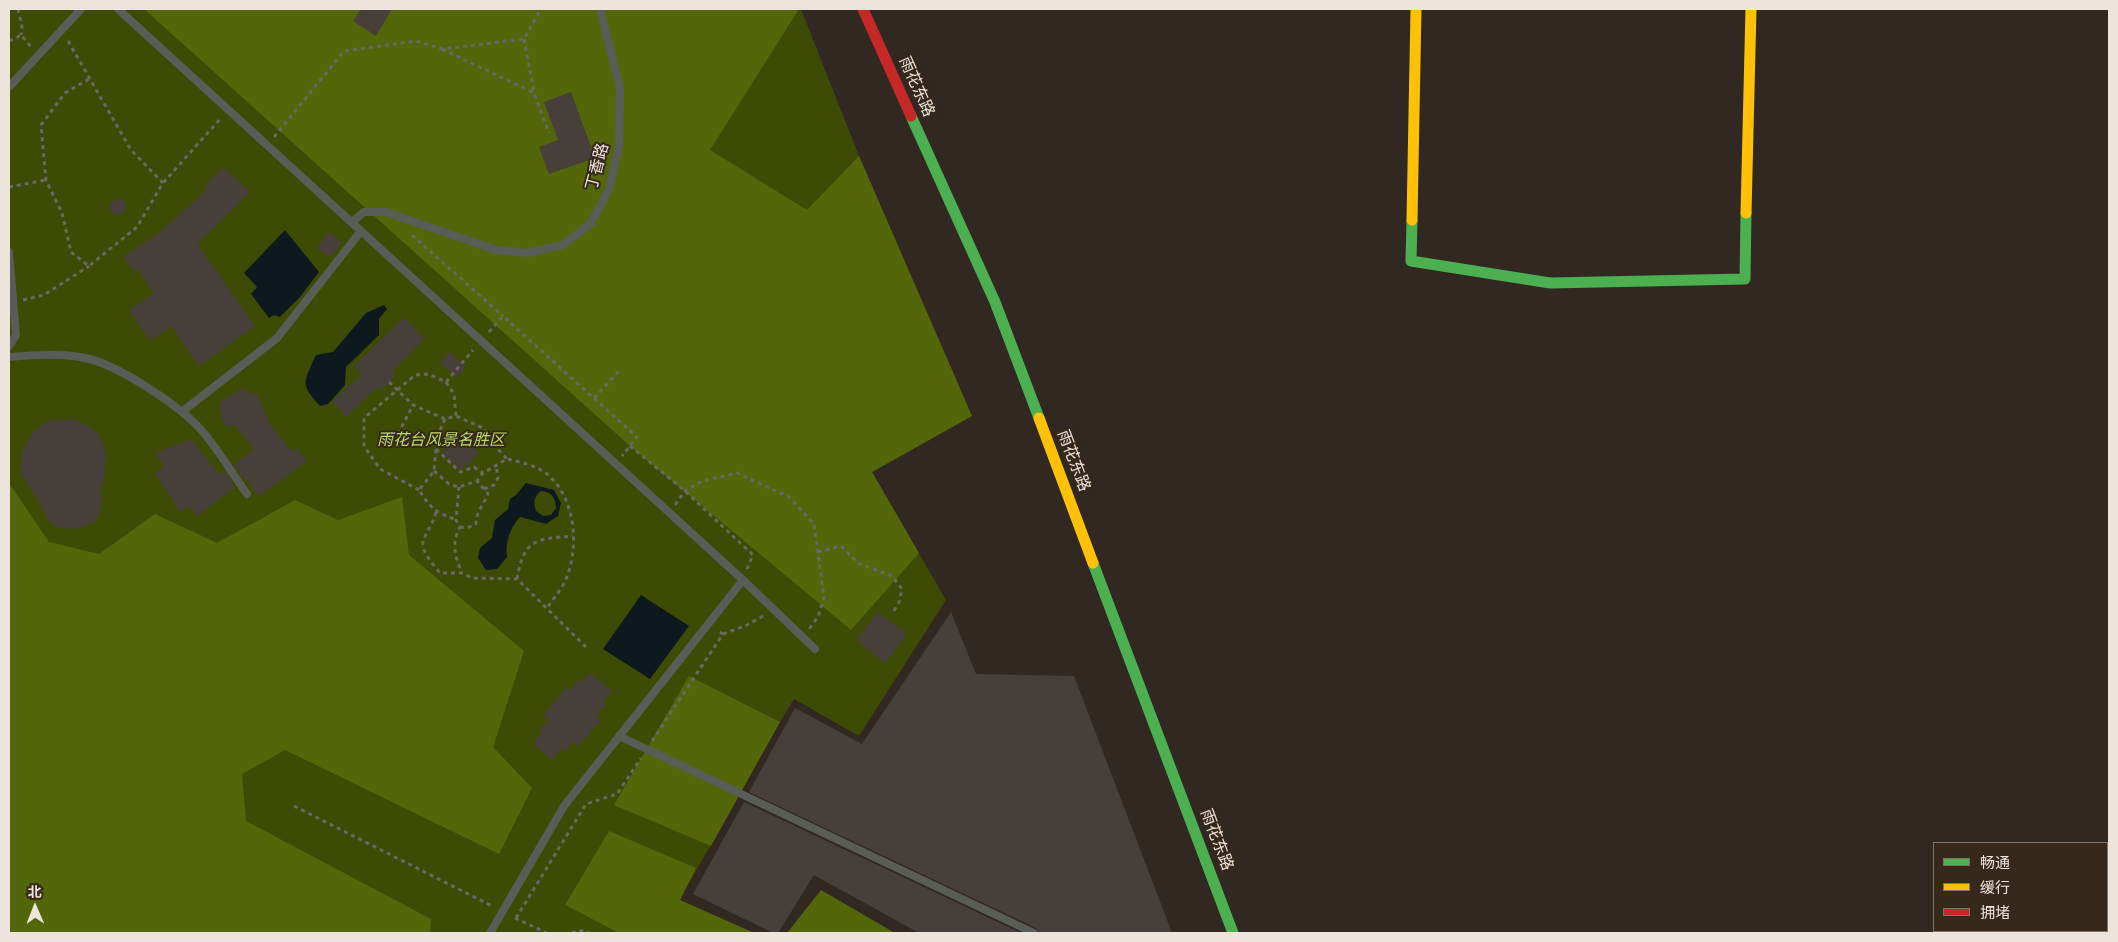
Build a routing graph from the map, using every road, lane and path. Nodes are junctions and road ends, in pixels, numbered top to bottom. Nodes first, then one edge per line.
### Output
1 (18, 9) edge
2 (81, 9) edge
3 (118, 9) edge
4 (541, 9) edge
5 (600, 9) edge
6 (864, 9) edge
7 (1416, 9) edge
8 (1751, 9) edge
9 (61, 30) junction
10 (21, 35) junction
11 (524, 39) junction
12 (9, 40) edge
13 (442, 48) junction
14 (38, 55) junction
15 (89, 80) junction
16 (9, 87) edge
17 (534, 93) junction
18 (228, 110) junction
19 (549, 132) dead end
20 (267, 145) junction
21 (46, 180) junction
22 (163, 183) junction
23 (9, 187) edge
24 (352, 222) junction
25 (361, 231) junction
26 (408, 232) dead end
27 (9, 252) edge
28 (88, 266) junction
29 (13, 302) junction
30 (504, 316) junction
31 (481, 340) junction
32 (9, 346) edge
33 (9, 357) edge
34 (621, 369) dead end
35 (389, 382) dead end
36 (446, 382) junction
37 (397, 390) junction
38 (594, 398) junction
39 (413, 405) junction
40 (183, 411) junction
41 (456, 416) junction
42 (445, 419) junction
43 (398, 434) dead end
44 (630, 446) junction
45 (436, 448) junction
46 (507, 459) junction
47 (616, 463) junction
48 (496, 465) junction
49 (434, 471) junction
50 (483, 473) junction
51 (477, 481) junction
52 (459, 487) junction
53 (484, 489) junction
54 (419, 490) junction
55 (685, 491) junction
56 (247, 494) dead end
57 (436, 512) junction
58 (670, 513) junction
59 (456, 520) junction
60 (460, 527) junction
61 (573, 536) junction
62 (818, 552) junction
63 (462, 573) junction
64 (517, 579) junction
65 (743, 580) junction
66 (771, 607) junction
67 (547, 608) junction
68 (892, 614) dead end
69 (708, 623) junction
70 (723, 634) junction
71 (802, 638) junction
72 (586, 647) dead end
73 (815, 649) dead end
74 (619, 736) junction
75 (647, 749) junction
76 (294, 806) dead end
77 (502, 912) junction
78 (516, 918) junction
79 (490, 933) edge
80 (547, 933) edge
81 (572, 933) edge
82 (589, 933) edge
83 (1034, 933) edge
84 (1234, 933) edge

1 - 10 path
2 - 9 lane
3 - 18 lane
4 - 11 path
5 - 24 lane, 丁香路
6 - 84 main road, 雨花东路
7 - 8 main road
9 - 14 lane
9 - 15 path
10 - 12 path
10 - 14 path
11 - 13 path
11 - 17 path
13 - 17 path
13 - 20 path
14 - 16 lane
15 - 21 path
15 - 22 path
17 - 19 path
18 - 20 lane
18 - 22 path
20 - 24 lane
21 - 23 path
21 - 28 path
22 - 28 path
24 - 25 lane
25 - 31 lane
25 - 40 lane
26 - 30 path
27 - 29 lane
28 - 29 path
29 - 32 lane
30 - 31 path
30 - 38 path
31 - 36 path
31 - 47 lane
33 - 40 lane
34 - 38 path
35 - 37 path
36 - 37 path
36 - 41 path
37 - 39 path
37 - 54 path
38 - 44 path
39 - 42 path
39 - 43 path
40 - 56 lane
41 - 42 path
41 - 46 path
42 - 45 path
44 - 47 path
44 - 55 path
45 - 49 path
45 - 50 path
46 - 48 path
46 - 61 path
47 - 58 lane
48 - 50 path
48 - 53 path
49 - 52 path
49 - 54 path
50 - 51 path
51 - 52 path
51 - 53 path
52 - 59 path
53 - 60 path
54 - 57 path
55 - 58 path
55 - 62 path
55 - 65 path
57 - 59 path
57 - 63 path
58 - 65 lane
59 - 60 path
60 - 63 path
61 - 64 path
61 - 67 path
62 - 68 path
62 - 71 path
63 - 64 path
64 - 67 path
65 - 66 lane
65 - 69 lane
66 - 70 path
66 - 71 lane
67 - 72 path
69 - 70 path
69 - 74 lane
70 - 75 path
71 - 73 lane
74 - 75 lane
74 - 77 lane
75 - 78 path
75 - 83 lane
76 - 77 path
77 - 78 path
77 - 79 lane
78 - 80 path
81 - 82 path

